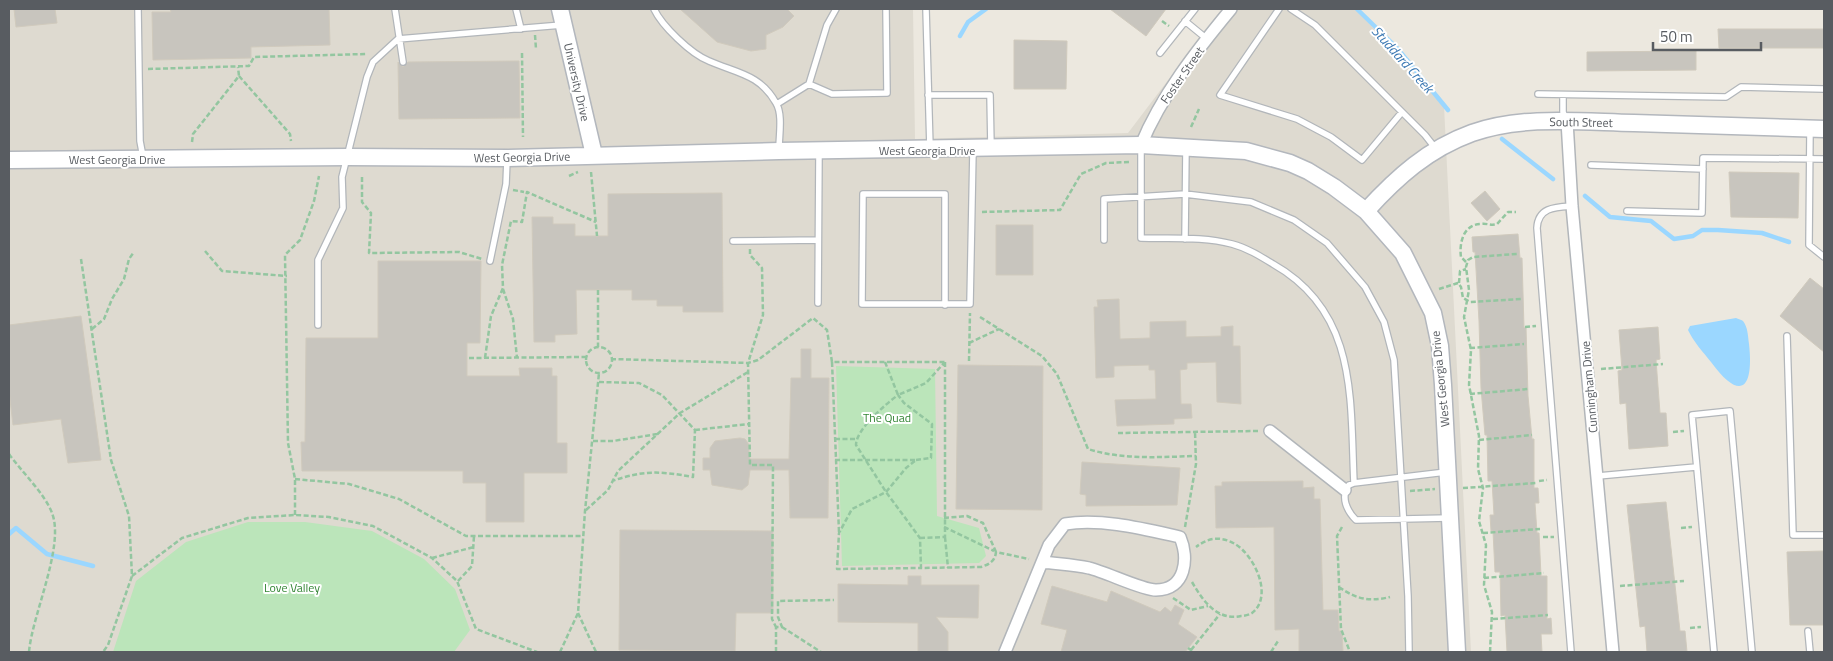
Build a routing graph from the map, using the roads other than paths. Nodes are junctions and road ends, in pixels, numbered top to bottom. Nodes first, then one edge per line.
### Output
1 (138, 9) edge
2 (395, 9) edge
3 (516, 9) edge
4 (654, 9) edge
5 (836, 9) edge
6 (886, 9) edge
7 (926, 9) edge
8 (1195, 9) edge
9 (1231, 9) edge
10 (1278, 9) edge
11 (1291, 9) edge
12 (562, 17) edge
13 (1185, 21) junction
14 (521, 29) junction
15 (1207, 39) junction
16 (398, 40) junction
17 (1160, 53) dead end
18 (403, 62) dead end
19 (809, 84) junction
20 (1824, 89) edge
21 (1538, 94) dead end
22 (1563, 95) junction
23 (928, 96) junction
24 (777, 104) junction
25 (1402, 112) junction
26 (1567, 121) junction
27 (1817, 129) edge
28 (1141, 145) junction
29 (1186, 146) junction
30 (991, 149) junction
31 (1436, 149) junction
32 (779, 150) junction
33 (818, 150) junction
34 (930, 150) junction
35 (973, 150) junction
36 (594, 155) junction
37 (348, 157) junction
38 (507, 158) junction
39 (143, 159) junction
40 (1810, 159) junction
41 (1824, 159) edge
42 (9, 160) edge
43 (1591, 165) dead end
44 (1703, 169) junction
45 (1186, 194) junction
46 (1141, 196) junction
47 (1572, 206) junction
48 (1366, 211) junction
49 (1627, 211) dead end
50 (1185, 239) junction
51 (818, 240) junction
52 (1104, 240) dead end
53 (734, 241) dead end
54 (1824, 257) edge
55 (490, 261) road end
56 (818, 303) dead end
57 (945, 305) junction
58 (318, 324) dead end
59 (1787, 336) dead end
60 (1270, 431) road end
61 (1696, 467) junction
62 (1448, 472) junction
63 (1401, 476) junction
64 (1598, 476) junction
65 (1350, 486) junction
66 (1451, 518) junction
67 (1404, 521) junction
68 (1824, 535) edge
69 (1043, 562) junction
70 (1808, 631) dead end
71 (1005, 652) edge
72 (1409, 652) edge
73 (1457, 652) edge
74 (1571, 652) edge
75 (1613, 652) edge
76 (1714, 652) edge
77 (1752, 652) edge
78 (1810, 652) edge

1 - 39 lane
2 - 16 lane
3 - 14 lane
4 - 24 lane
5 - 19 lane
6 - 19 lane
7 - 23 lane
8 - 13 lane
9 - 15 street, Foster Street
10 - 25 lane
11 - 25 lane
12 - 14 lane
12 - 36 street, University Drive
13 - 15 lane
13 - 17 lane
14 - 16 lane
15 - 28 street, Foster Street
16 - 18 lane
16 - 37 lane
19 - 24 lane
20 - 22 lane
21 - 22 lane
22 - 26 lane
23 - 30 lane
23 - 34 lane
24 - 32 lane
25 - 31 lane
26 - 27 street, South Street
26 - 31 street, South Street
26 - 47 street, Cunningham Drive
27 - 40 lane
28 - 29 street, West Georgia Drive
28 - 30 street, West Georgia Drive
28 - 46 lane
29 - 45 lane
29 - 48 street, West Georgia Drive
30 - 35 street, West Georgia Drive
31 - 48 street, South Street
32 - 33 street, West Georgia Drive
32 - 36 street, West Georgia Drive
33 - 34 street, West Georgia Drive
33 - 51 lane
34 - 35 street, West Georgia Drive
35 - 57 lane
36 - 38 street, West Georgia Drive
37 - 38 street, West Georgia Drive
37 - 39 street, West Georgia Drive
37 - 58 lane
38 - 55 lane
39 - 42 street, West Georgia Drive
40 - 41 lane
40 - 44 lane
40 - 54 lane
43 - 44 lane
44 - 49 lane
45 - 46 lane
45 - 50 lane
45 - 63 lane
46 - 50 lane
46 - 52 lane
47 - 64 street, Cunningham Drive
47 - 74 lane
48 - 62 street, West Georgia Drive
50 - 65 lane
51 - 53 lane
51 - 56 lane
57 - 57 lane
59 - 68 lane
60 - 65 street
61 - 64 lane
61 - 76 lane
61 - 77 lane
62 - 63 lane
62 - 66 street, West Georgia Drive
63 - 65 lane
63 - 67 lane
64 - 75 street, Cunningham Drive
65 - 67 lane
66 - 67 lane
66 - 73 street, West Georgia Drive
67 - 72 lane
69 - 69 street
69 - 71 street
70 - 78 lane

